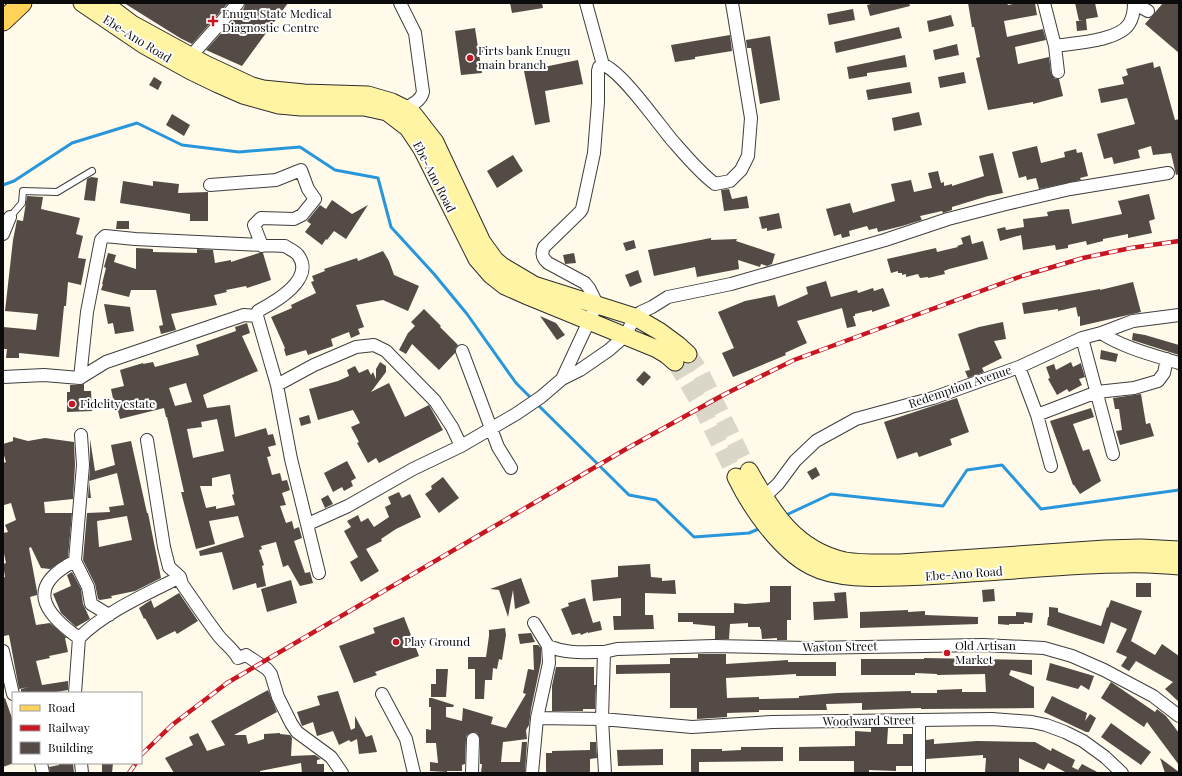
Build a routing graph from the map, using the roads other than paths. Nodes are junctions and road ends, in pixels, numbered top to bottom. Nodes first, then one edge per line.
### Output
1 (22, 3) edge
2 (82, 3) edge
3 (104, 3) edge
4 (238, 3) edge
5 (400, 3) edge
6 (586, 3) edge
7 (732, 3) edge
8 (1044, 3) edge
9 (1135, 3) edge
10 (1148, 11) dead end
11 (3, 21) edge
12 (1055, 46) junction
13 (191, 56) junction
14 (604, 65) junction
15 (1058, 72) dead end
16 (404, 108) junction
17 (92, 171) dead end
18 (1168, 173) dead end
19 (210, 185) dead end
20 (7, 218) edge
21 (3, 234) edge
22 (262, 246) junction
23 (597, 304) junction
24 (1179, 315) edge
25 (257, 316) junction
26 (635, 317) junction
27 (589, 321) junction
28 (1101, 333) junction
29 (625, 336) junction
30 (1082, 338) junction
31 (462, 351) dead end
32 (1173, 361) edge
33 (1019, 367) junction
34 (3, 377) edge
35 (80, 378) junction
36 (562, 379) junction
37 (277, 385) junction
38 (1097, 392) junction
39 (1037, 415) junction
40 (491, 428) junction
41 (81, 435) dead end
42 (147, 440) dead end
43 (461, 446) junction
44 (1113, 454) dead end
45 (1051, 466) dead end
46 (511, 468) dead end
47 (764, 497) junction
48 (772, 521) junction
49 (308, 524) junction
50 (1179, 550) edge
51 (75, 561) junction
52 (1179, 566) edge
53 (319, 573) dead end
54 (180, 577) junction
55 (109, 614) junction
56 (534, 623) dead end
57 (79, 638) junction
58 (548, 646) junction
59 (3, 650) edge
60 (604, 652) junction
61 (13, 692) edge
62 (75, 692) edge
63 (382, 694) dead end
64 (1179, 716) edge
65 (537, 718) junction
66 (602, 720) junction
67 (919, 720) junction
68 (473, 739) dead end
69 (342, 773) edge
70 (414, 773) edge
71 (472, 773) edge
72 (532, 773) edge
73 (605, 773) edge
74 (919, 773) edge
75 (1122, 773) edge

1 - 11 main road
2 - 27 main road, Ebe-Ano Road
3 - 13 main road, Ebe-Ano Road
4 - 13 street
5 - 16 street
6 - 14 street
7 - 14 street
8 - 12 street
9 - 10 street
9 - 12 street
12 - 15 street
13 - 16 main road, Ebe-Ano Road
14 - 23 street
16 - 23 main road, Ebe-Ano Road
17 - 20 lane
18 - 26 street
19 - 22 street
20 - 21 street
22 - 25 street
22 - 35 street
23 - 26 main road, Ebe-Ano Road
23 - 27 street
24 - 28 street, Redemption Avenue
25 - 35 street
25 - 37 street
26 - 29 street
26 - 29 main road, Ebe-Ano Road
27 - 29 main road, Ebe-Ano Road
27 - 36 street
28 - 30 street, Redemption Avenue
28 - 32 street
29 - 36 street
30 - 33 street, Redemption Avenue
30 - 38 street
31 - 40 street
32 - 38 street
33 - 39 street
33 - 47 street, Redemption Avenue
34 - 35 street
36 - 40 street
37 - 43 street
37 - 49 street
38 - 39 street
38 - 44 street
39 - 45 street
40 - 43 street
40 - 46 street
41 - 51 street
42 - 54 street
43 - 49 street
47 - 48 main road
47 - 48 main road
48 - 50 main road, Ebe-Ano Road
48 - 52 main road, Ebe-Ano Road
49 - 53 street
51 - 55 street
51 - 57 street
54 - 55 street
54 - 69 street
55 - 57 street
56 - 58 street
57 - 62 street
58 - 60 street, Waston Street
58 - 65 street
59 - 61 street
60 - 64 street, Waston Street
60 - 66 street
63 - 70 street
65 - 66 street, Woodward Street
65 - 72 street
66 - 67 street, Woodward Street
66 - 73 street
67 - 74 street
67 - 75 street, Woodward Street
68 - 71 street

